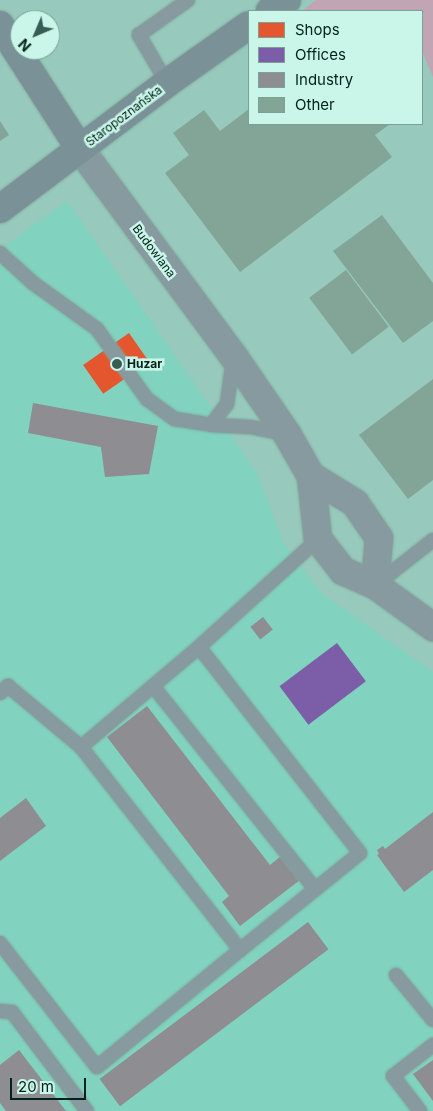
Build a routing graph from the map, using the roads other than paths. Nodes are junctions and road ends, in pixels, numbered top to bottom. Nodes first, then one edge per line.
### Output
1 (188, 0) edge
2 (287, 0) edge
3 (272, 10) edge
4 (0, 25) edge
5 (248, 26) edge
6 (167, 83) junction
7 (80, 150) junction
8 (0, 208) edge
9 (0, 253) edge
10 (234, 357) junction
11 (211, 425) junction
12 (287, 434) junction
13 (311, 476) junction
14 (318, 539) junction
15 (433, 540) edge
16 (375, 585) junction
17 (433, 627) edge
18 (199, 648) junction
19 (153, 686) junction
20 (0, 693) edge
21 (81, 747) junction
22 (315, 889) junction
23 (0, 943) edge
24 (240, 950) junction
25 (396, 975) dead end
26 (0, 1011) edge
27 (433, 1020) edge
28 (433, 1045) edge
29 (88, 1111) edge
30 (420, 1111) edge

1 - 6 lane
2 - 3 street
4 - 7 street, Budowlana
5 - 6 street, Staropoznańska
6 - 7 street, Staropoznańska
7 - 8 street, Staropoznańska
7 - 10 street, Budowlana
9 - 11 lane
10 - 11 lane
10 - 12 street, Budowlana
11 - 12 lane
12 - 13 street, Budowlana
13 - 14 street, Budowlana
13 - 16 street, Budowlana
14 - 16 street
14 - 18 lane
15 - 16 lane
16 - 17 street
18 - 19 lane
18 - 22 lane
19 - 21 lane
19 - 22 lane
20 - 21 lane
21 - 24 lane
22 - 24 lane
23 - 24 lane
25 - 27 lane
26 - 29 lane
28 - 30 lane

